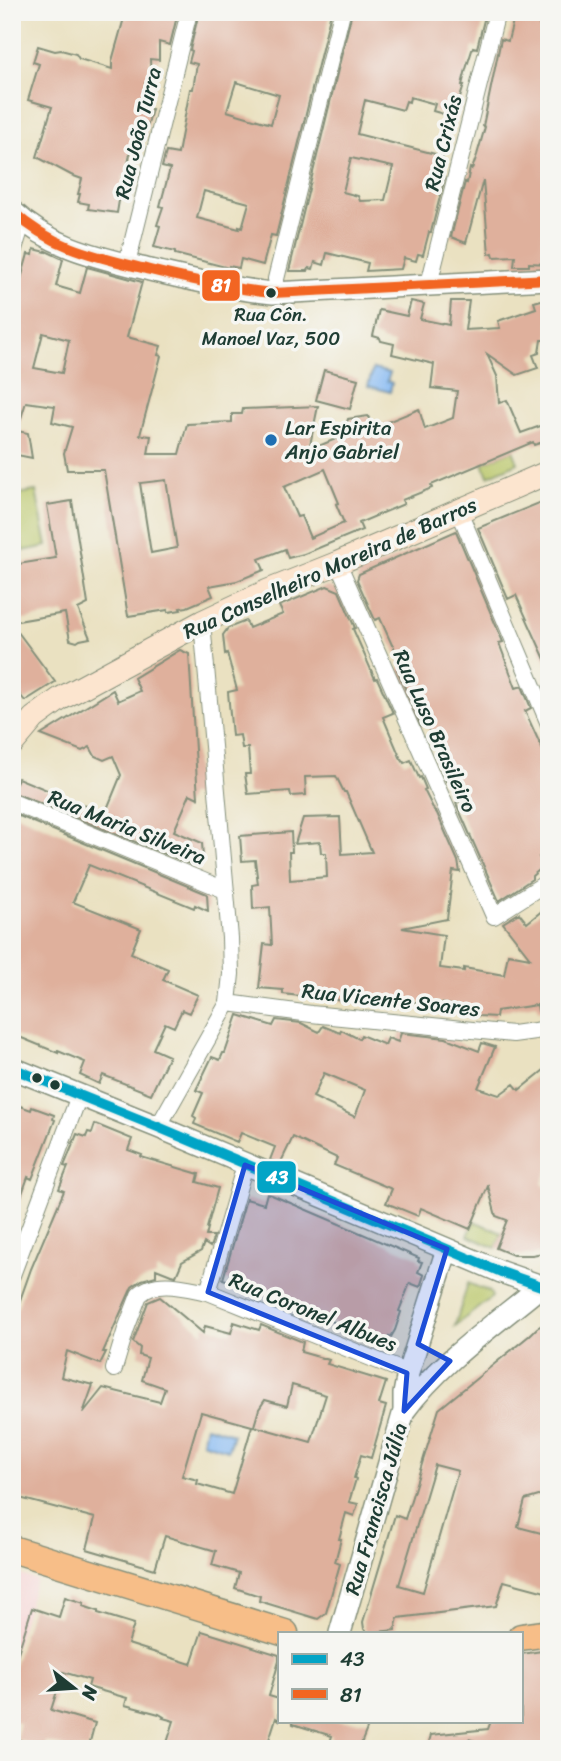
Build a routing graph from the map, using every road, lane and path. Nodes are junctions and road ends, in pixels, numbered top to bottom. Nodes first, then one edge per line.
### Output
1 (189, 12) edge
2 (342, 12) edge
3 (497, 12) edge
4 (18, 216) edge
5 (12, 255) edge
6 (127, 264) junction
7 (276, 279) dead end
8 (549, 279) edge
9 (429, 284) junction
10 (549, 472) edge
11 (459, 511) junction
12 (338, 563) junction
13 (202, 622) junction
14 (549, 724) edge
15 (12, 744) edge
16 (12, 802) edge
17 (549, 881) edge
18 (225, 890) junction
19 (229, 1003) junction
20 (549, 1028) edge
21 (12, 1068) edge
22 (79, 1096) junction
23 (158, 1127) junction
24 (245, 1165) junction
25 (447, 1249) junction
26 (12, 1275) edge
27 (545, 1283) edge
28 (208, 1292) junction
29 (418, 1341) junction
30 (450, 1361) junction
31 (114, 1369) dead end
32 (408, 1373) junction
33 (404, 1411) junction
34 (12, 1549) edge
35 (282, 1632) edge
36 (341, 1632) edge
37 (549, 1633) edge
38 (522, 1637) edge

1 - 6 street, Rua João Turra
2 - 7 street
3 - 9 street, Rua Crixás
4 - 5 street
4 - 6 street
6 - 9 street
8 - 9 street
10 - 11 main road, Rua Conselheiro Moreira de Barros
11 - 12 main road, Rua Conselheiro Moreira de Barros
11 - 14 street
12 - 13 main road, Rua Conselheiro Moreira de Barros
12 - 17 street, Rua Luso Brasileiro
13 - 15 main road, Rua Conselheiro Moreira de Barros
13 - 18 street
16 - 18 street, Rua Maria Silveira
18 - 19 street
19 - 20 street, Rua Vicente Soares
19 - 23 street
21 - 22 street
22 - 23 street
22 - 26 street
23 - 24 street
24 - 25 street
24 - 28 street, Rua Coronel Albues
25 - 27 street
25 - 29 street
27 - 30 street, Rua Francisca Júlia
28 - 31 street
28 - 32 street, Rua Coronel Albues
29 - 30 street
29 - 32 street
30 - 33 street, Rua Francisca Júlia
32 - 33 street
33 - 36 street, Rua Francisca Júlia
34 - 35 main road
37 - 38 main road

